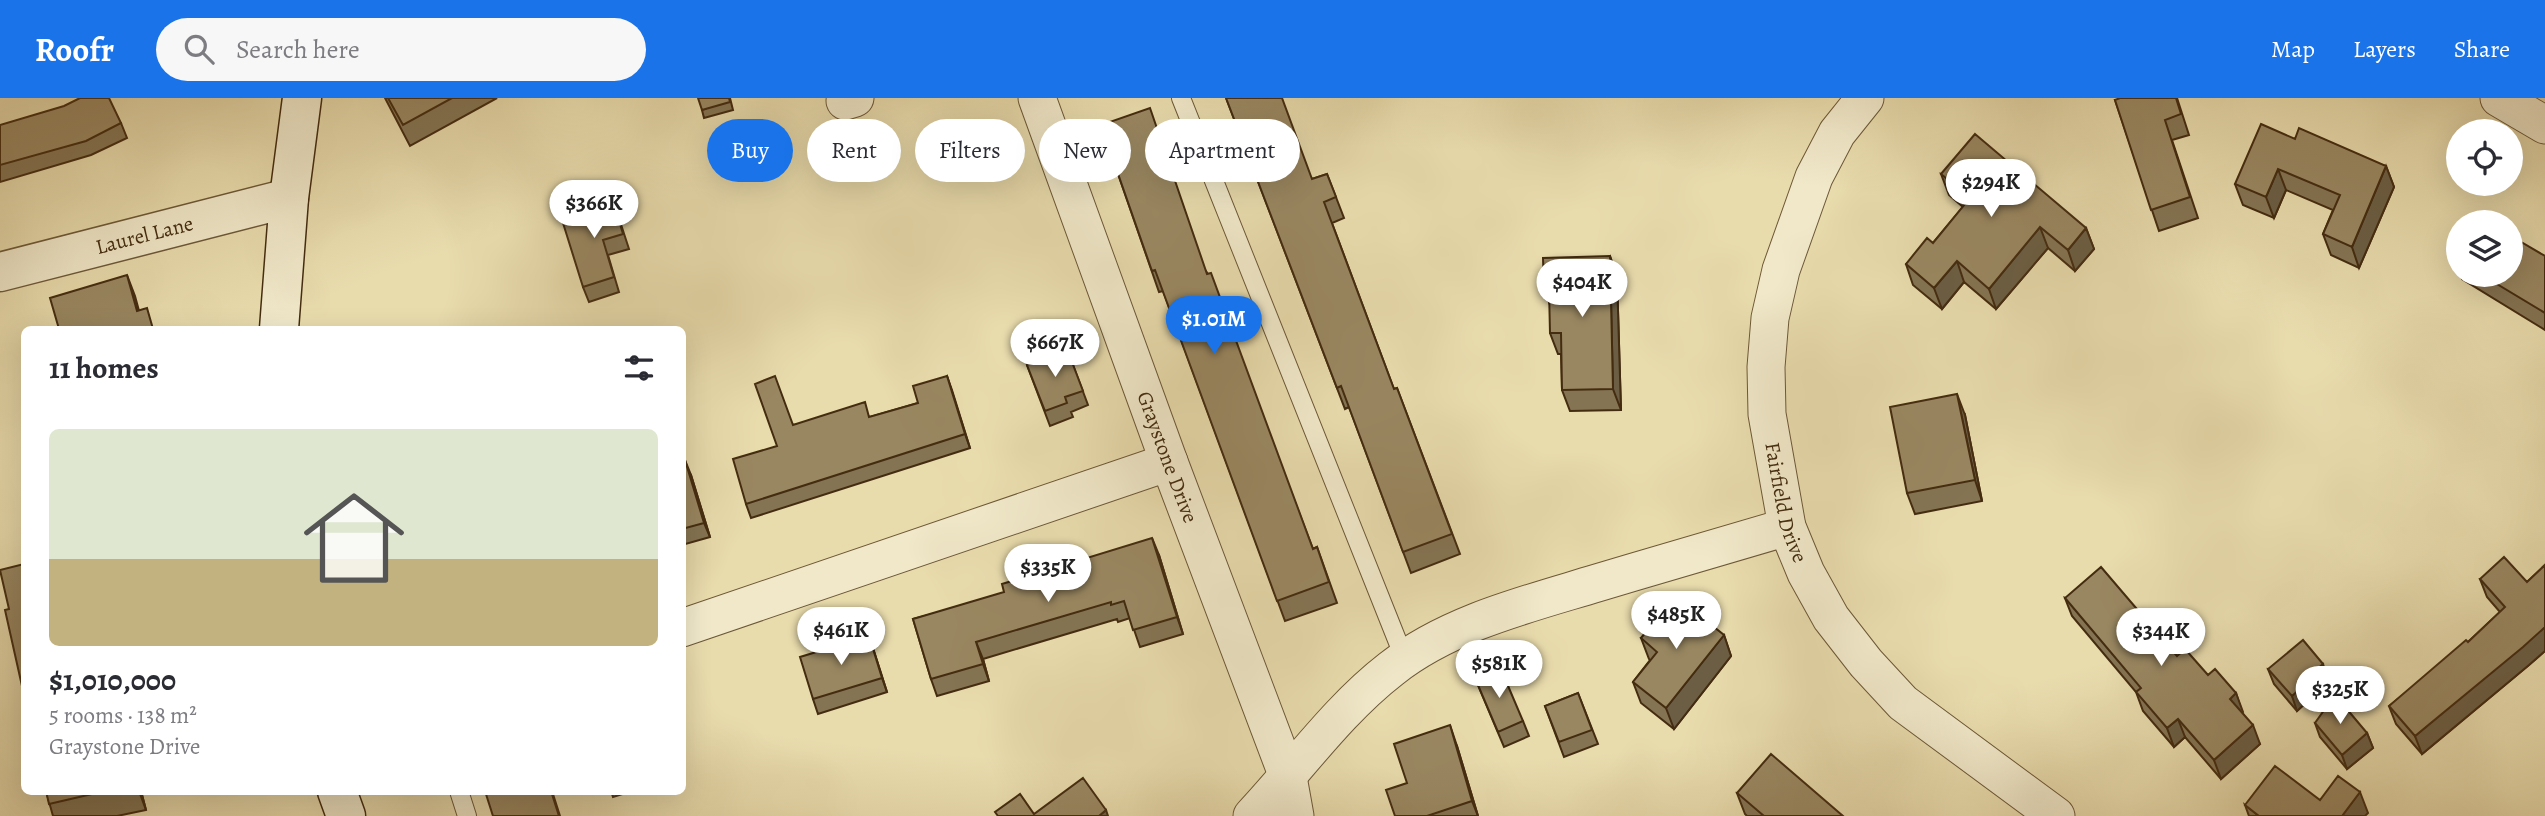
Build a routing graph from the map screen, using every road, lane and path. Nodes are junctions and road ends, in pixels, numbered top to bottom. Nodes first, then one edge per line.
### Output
1 (302, 98) edge
2 (1037, 98) edge
3 (1181, 98) edge
4 (1864, 98) edge
5 (2499, 98) edge
6 (2545, 125) edge
7 (289, 198) junction
8 (0, 272) edge
9 (279, 326) edge
10 (1169, 462) junction
11 (1787, 527) junction
12 (686, 627) edge
13 (1405, 660) junction
14 (1288, 777) junction
15 (338, 795) edge
16 (460, 795) edge
17 (346, 816) edge
18 (467, 816) edge
19 (1252, 816) edge
20 (1295, 816) edge
21 (2056, 816) edge

1 - 7 street
2 - 10 street, Graystone Drive
3 - 13 lane
4 - 11 street, Fairfield Drive
5 - 6 street
7 - 8 street, Laurel Lane
7 - 9 street
10 - 12 street
10 - 14 street, Graystone Drive
11 - 13 street
11 - 21 street, Fairfield Drive
13 - 14 street
14 - 19 street
14 - 20 street, Graystone Drive
15 - 17 street
16 - 18 lane

